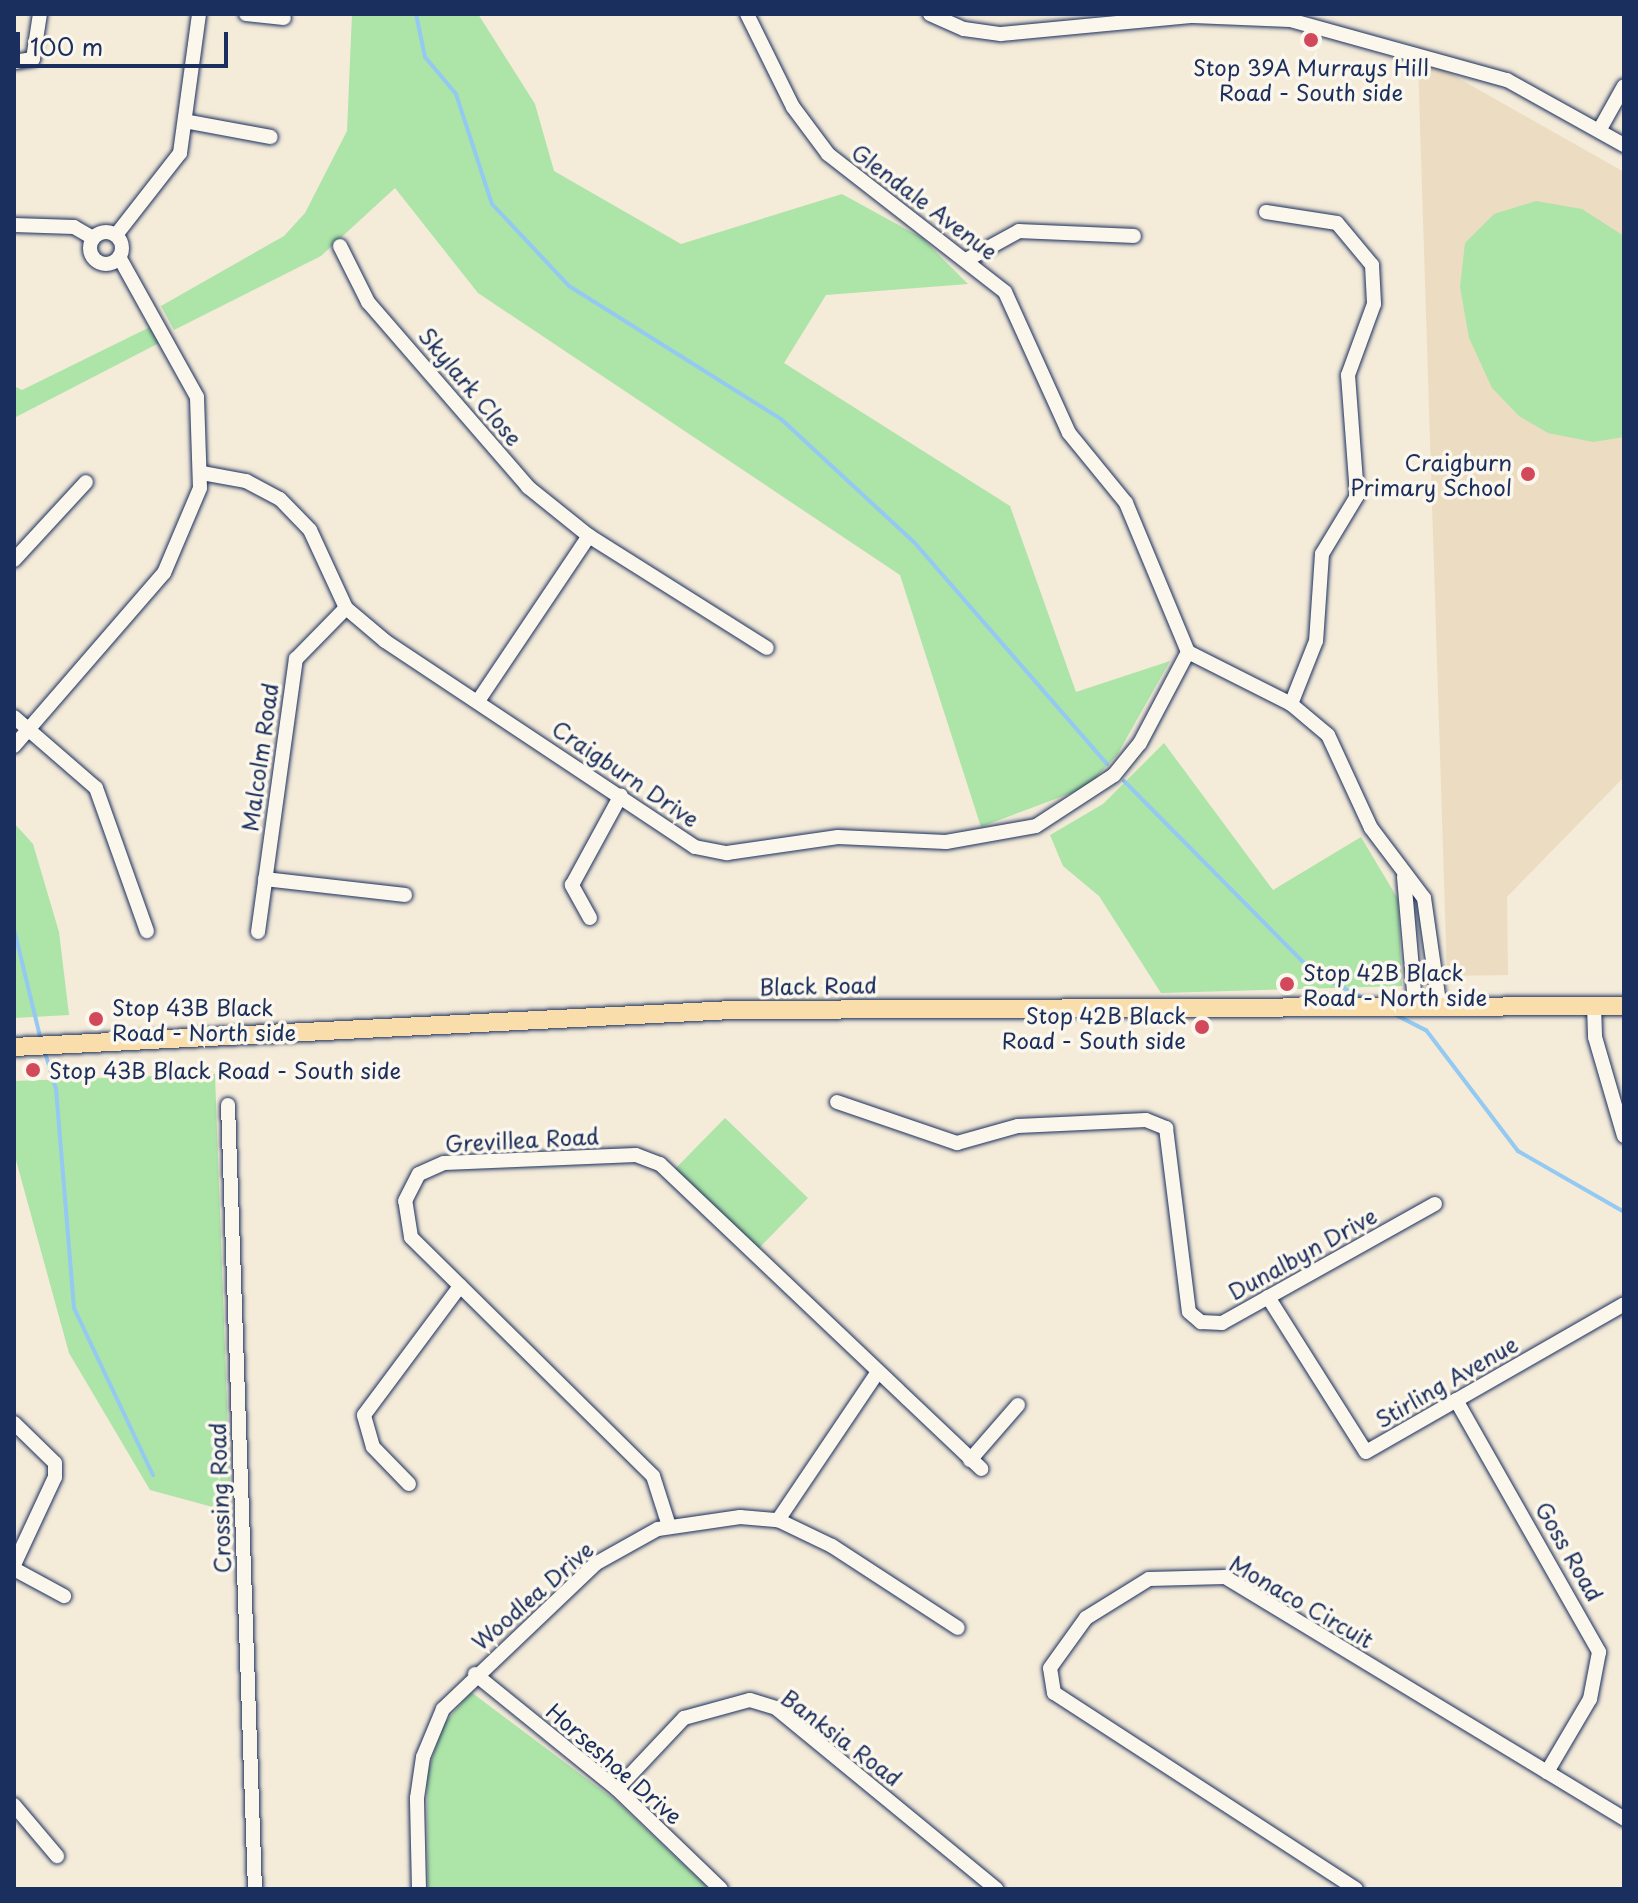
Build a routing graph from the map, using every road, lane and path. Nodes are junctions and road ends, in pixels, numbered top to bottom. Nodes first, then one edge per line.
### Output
1 (40, 14) edge
2 (199, 14) edge
3 (246, 14) edge
4 (747, 14) edge
5 (930, 14) edge
6 (1290, 17) edge
7 (284, 18) dead end
8 (14, 62) edge
9 (1624, 86) edge
10 (189, 122) junction
11 (1600, 129) junction
12 (271, 137) dead end
13 (1624, 145) edge
14 (1266, 212) dead end
15 (14, 225) edge
16 (116, 235) junction
17 (1134, 236) dead end
18 (93, 238) junction
19 (340, 246) dead end
20 (119, 257) junction
21 (968, 259) junction
22 (202, 473) junction
23 (86, 482) dead end
24 (589, 536) junction
25 (14, 560) edge
26 (346, 608) junction
27 (767, 648) dead end
28 (1188, 652) junction
29 (478, 701) junction
30 (1291, 704) junction
31 (14, 717) edge
32 (29, 730) junction
33 (14, 746) edge
34 (621, 795) junction
35 (1402, 869) junction
36 (265, 879) junction
37 (405, 895) dead end
38 (590, 918) dead end
39 (147, 931) dead end
40 (258, 932) dead end
41 (1415, 1002) junction
42 (1439, 1002) junction
43 (1594, 1006) junction
44 (1624, 1006) edge
45 (14, 1047) edge
46 (837, 1102) dead end
47 (228, 1105) dead end
48 (1623, 1128) edge
49 (1435, 1204) dead end
50 (460, 1286) junction
51 (1268, 1297) junction
52 (1624, 1304) edge
53 (875, 1376) junction
54 (1456, 1400) junction
55 (1018, 1405) dead end
56 (14, 1423) edge
57 (409, 1484) dead end
58 (778, 1520) junction
59 (669, 1526) junction
60 (14, 1567) edge
61 (64, 1596) dead end
62 (958, 1628) dead end
63 (475, 1674) junction
64 (1547, 1772) junction
65 (617, 1789) junction
66 (14, 1805) edge
67 (1624, 1819) edge
68 (57, 1856) dead end
69 (255, 1889) edge
70 (419, 1889) edge
71 (721, 1889) edge
72 (996, 1889) edge
73 (1356, 1889) edge

1 - 8 street
2 - 10 street
3 - 7 street
4 - 21 street, Glendale Avenue
5 - 6 street
6 - 11 street
9 - 11 street
10 - 12 street
10 - 16 street
11 - 13 street
14 - 30 street
15 - 18 street
16 - 18 street
16 - 20 street
17 - 21 street
18 - 20 street
19 - 24 street, Skylark Close
20 - 22 street
21 - 28 street, Glendale Avenue
22 - 26 street
22 - 32 street
23 - 25 street
24 - 27 street, Skylark Close
24 - 29 street
26 - 29 street, Craigburn Drive
26 - 36 street, Malcolm Road
28 - 30 street
28 - 34 street, Craigburn Drive
29 - 34 street, Craigburn Drive
30 - 35 street
31 - 32 street
32 - 33 street
32 - 39 street
34 - 38 street
35 - 41 street
35 - 42 street
36 - 37 street
36 - 40 street, Malcolm Road
41 - 42 main road, Black Road
41 - 45 main road, Black Road
42 - 43 main road, Black Road
43 - 44 main road, Black Road
43 - 48 street
46 - 51 street, Dunalbyn Drive
47 - 69 street, Crossing Road
49 - 51 street, Dunalbyn Drive
50 - 53 street, Grevillea Road
50 - 57 street
50 - 59 street, Grevillea Road
51 - 54 street, Stirling Avenue
52 - 54 street, Stirling Avenue
53 - 55 street, Grevillea Road
53 - 58 street
54 - 64 street, Goss Road
56 - 60 street
58 - 59 street, Woodlea Drive
58 - 62 street, Woodlea Drive
59 - 63 street, Woodlea Drive
60 - 61 street
63 - 65 street, Horseshoe Drive
63 - 70 street, Woodlea Drive
64 - 67 street, Monaco Circuit
64 - 73 street, Monaco Circuit
65 - 71 street, Horseshoe Drive
65 - 72 street, Banksia Road
66 - 68 street

